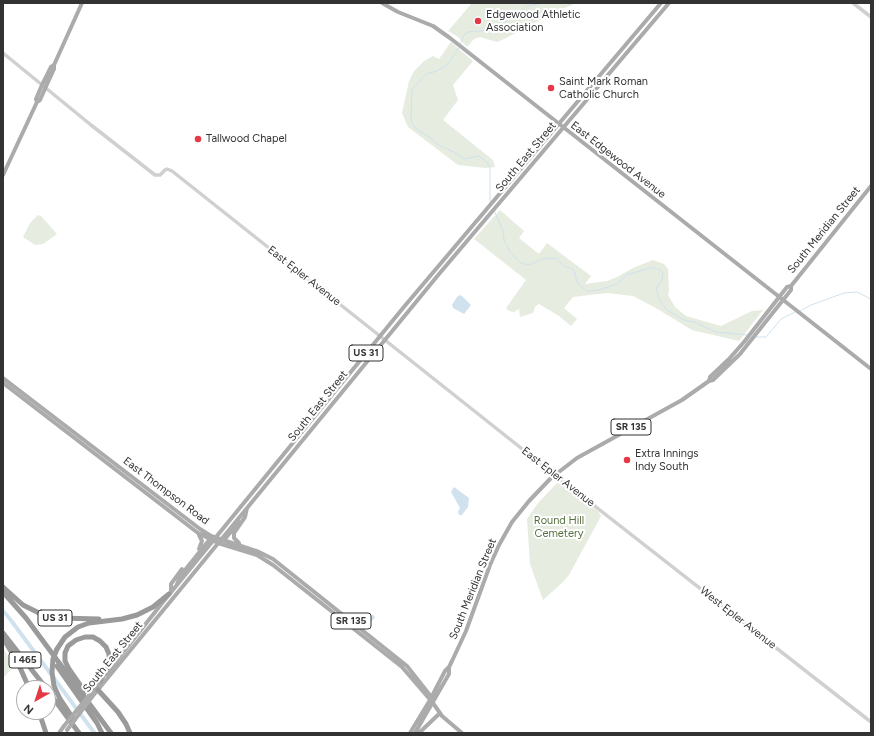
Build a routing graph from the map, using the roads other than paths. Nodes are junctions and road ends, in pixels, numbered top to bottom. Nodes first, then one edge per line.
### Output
1 (82, 3) edge
2 (382, 3) edge
3 (661, 3) edge
4 (669, 3) edge
5 (853, 3) edge
6 (871, 17) edge
7 (3, 53) edge
8 (44, 86) junction
9 (559, 124) junction
10 (563, 128) junction
11 (3, 175) edge
12 (871, 186) edge
13 (781, 299) junction
14 (380, 336) junction
15 (384, 339) junction
16 (871, 369) edge
17 (3, 378) edge
18 (3, 383) edge
19 (102, 456) junction
20 (555, 475) junction
21 (248, 498) junction
22 (247, 508) junction
23 (605, 514) joint
24 (238, 518) junction
25 (198, 533) junction
26 (213, 539) junction
27 (221, 541) junction
28 (241, 545) junction
29 (177, 585) junction
30 (3, 587) edge
31 (3, 592) edge
32 (170, 593) junction
33 (168, 604) junction
34 (116, 619) junction
35 (31, 625) junction
36 (3, 633) edge
37 (3, 638) edge
38 (25, 680) edge
39 (40, 680) edge
40 (100, 681) junction
41 (98, 690) junction
42 (91, 696) junction
43 (56, 702) edge
44 (432, 702) junction
45 (440, 713) junction
46 (42, 720) edge
47 (871, 722) edge
48 (107, 726) junction
49 (65, 730) edge
50 (46, 733) edge
51 (59, 733) edge
52 (78, 733) edge
53 (82, 733) edge
54 (102, 733) edge
55 (111, 733) edge
56 (130, 733) edge
57 (410, 733) edge
58 (415, 733) edge
59 (419, 733) edge
60 (462, 733) edge

1 - 8 main road
2 - 9 main road, East Edgewood Avenue
3 - 9 main road, South East Street / US 31
4 - 10 main road, South East Street / US 31
5 - 6 street
7 - 8 street, East Epler Avenue
8 - 11 main road
8 - 14 street, East Epler Avenue
9 - 10 main road, East Edgewood Avenue
9 - 14 main road, South East Street / US 31
10 - 13 main road, East Edgewood Avenue
10 - 15 main road, South East Street / US 31
12 - 13 main road, South Meridian Street / SR 135
13 - 16 main road, East Edgewood Avenue
13 - 20 main road, South Meridian Street / SR 135
14 - 15 street, East Epler Avenue
14 - 21 main road, South East Street / US 31
15 - 20 street, East Epler Avenue
15 - 22 main road, South East Street / US 31
17 - 19 main road, East Thompson Road
18 - 19 main road, East Thompson Road
19 - 25 main road, East Thompson Road
19 - 26 main road, East Thompson Road
20 - 23 street, East Epler Avenue
20 - 44 main road, South Meridian Street / SR 135
21 - 24 main road
21 - 26 main road, South East Street / US 31
22 - 24 main road, South East Street / US 31
22 - 28 main road
23 - 47 street, West Epler Avenue
24 - 27 main road, South East Street / US 31
25 - 26 main road, East Thompson Road
25 - 32 main road
26 - 27 main road, East Thompson Road / SR 135
26 - 29 main road, South East Street / US 31
27 - 28 main road, East Thompson Road / SR 135
27 - 33 main road, South East Street / US 31
27 - 44 main road, East Thompson Road / SR 135
28 - 44 main road, East Thompson Road / SR 135
29 - 32 main road, South East Street / US 31
29 - 33 main road
30 - 34 highway, US 31
31 - 35 highway, I 465
32 - 34 highway, US 31
32 - 40 main road, South East Street
33 - 41 main road, South East Street / US 31
34 - 53 highway, bridge
35 - 48 highway, I 465
35 - 54 highway
36 - 39 highway, I 465
37 - 38 highway
40 - 42 main road, South East Street
40 - 48 highway
41 - 42 main road, South East Street / US 31
41 - 56 highway
42 - 49 main road, South East Street / US 31, bridge
43 - 52 highway
44 - 45 main road, East Thompson Road
44 - 57 main road, South Meridian Street
44 - 58 main road, South Meridian Street
45 - 59 main road
45 - 60 main road, East Thompson Road
46 - 50 highway
48 - 55 highway, I 465
49 - 51 main road, South East Street

